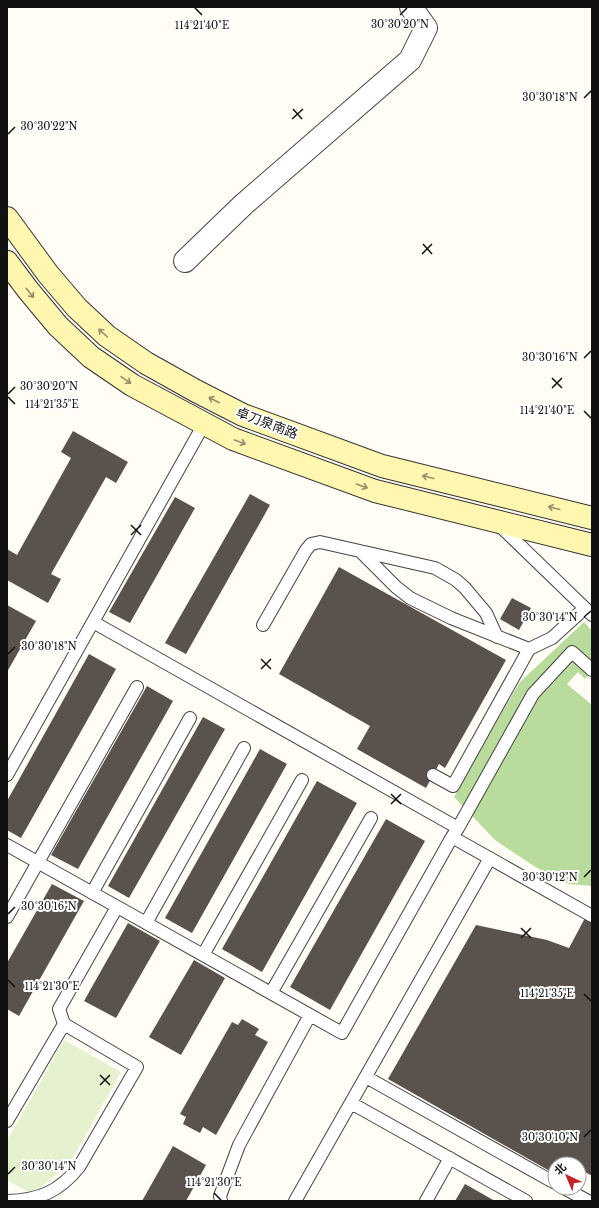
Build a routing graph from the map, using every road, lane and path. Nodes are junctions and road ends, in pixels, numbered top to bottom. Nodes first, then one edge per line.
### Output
1 (411, 7) edge
2 (7, 218) edge
3 (185, 261) dead end
4 (7, 262) edge
5 (204, 424) junction
6 (592, 518) edge
7 (492, 519) junction
8 (592, 545) edge
9 (360, 551) junction
10 (588, 612) edge
11 (93, 622) junction
12 (263, 625) dead end
13 (497, 636) junction
14 (528, 649) junction
15 (592, 670) edge
16 (137, 687) dead end
17 (190, 718) dead end
18 (244, 748) dead end
19 (7, 775) edge
20 (433, 775) dead end
21 (302, 780) dead end
22 (371, 818) dead end
23 (455, 832) junction
24 (7, 845) edge
25 (490, 858) junction
26 (38, 863) junction
27 (92, 893) junction
28 (117, 907) junction
29 (592, 916) edge
30 (7, 917) edge
31 (146, 923) junction
32 (203, 955) junction
33 (271, 993) junction
34 (310, 1015) junction
35 (64, 1024) junction
36 (366, 1077) junction
37 (351, 1103) junction
38 (7, 1122) edge
39 (450, 1158) junction
40 (547, 1179) edge
41 (579, 1196) edge
42 (7, 1201) edge
43 (221, 1201) edge
44 (295, 1201) edge
45 (426, 1201) edge
46 (526, 1201) edge
47 (588, 1201) edge

1 - 3 street
6 -> 2 street, 卓刀泉南路
4 -> 5 street, 卓刀泉南路
5 -> 7 street, 卓刀泉南路
5 - 11 lane
7 - 8 street, 卓刀泉南路
7 - 10 lane
9 - 12 lane
9 - 13 lane
9 - 13 lane
10 - 14 lane
11 - 19 lane
11 - 23 lane
13 - 14 lane
14 - 20 lane
15 - 23 lane
16 - 26 lane
17 - 27 lane
18 - 31 lane
21 - 32 lane
22 - 33 lane
23 - 25 lane
23 - 34 lane
24 - 26 lane
25 - 29 lane
25 - 36 lane
26 - 27 lane
26 - 30 lane
27 - 28 lane
28 - 31 lane
28 - 35 lane
31 - 32 lane
32 - 33 lane
33 - 34 lane
34 - 43 lane
35 - 38 lane
35 - 42 lane
36 - 37 lane
36 - 40 lane
37 - 39 lane
37 - 44 lane
39 - 45 lane
39 - 46 lane
41 - 47 lane

